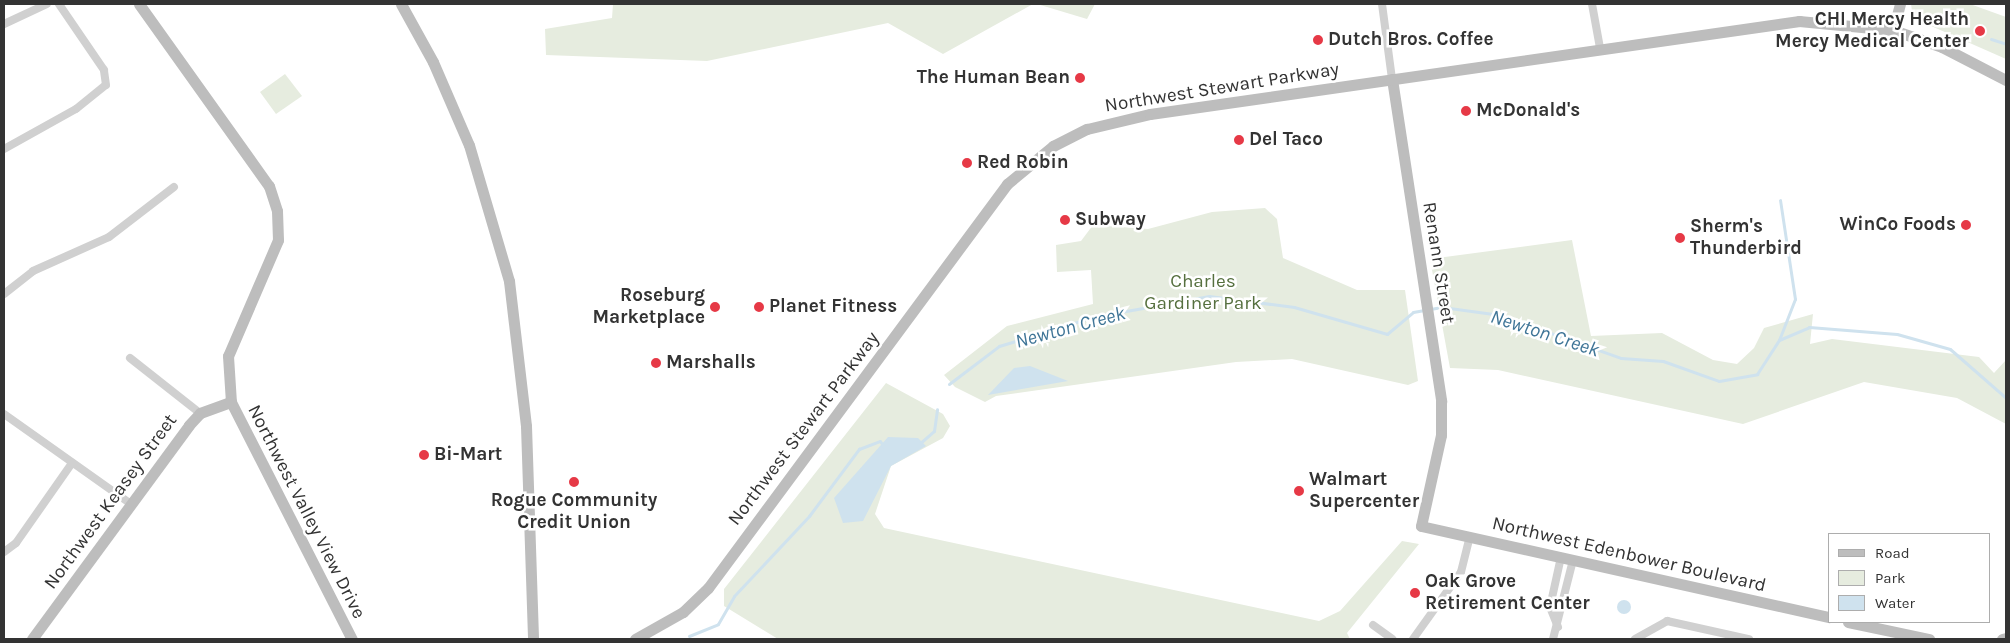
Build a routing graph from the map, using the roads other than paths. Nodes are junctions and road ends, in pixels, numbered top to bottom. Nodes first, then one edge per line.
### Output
1 (46, 4) edge
2 (59, 4) edge
3 (139, 4) edge
4 (401, 4) edge
5 (1382, 4) edge
6 (1592, 4) edge
7 (1900, 4) edge
8 (4, 24) edge
9 (1893, 30) junction
10 (1600, 48) junction
11 (1392, 79) junction
12 (2006, 80) edge
13 (4, 150) edge
14 (174, 186) dead end
15 (4, 294) edge
16 (130, 358) dead end
17 (231, 402) junction
18 (200, 413) junction
19 (4, 414) edge
20 (72, 463) junction
21 (131, 504) junction
22 (1421, 526) joint
23 (1470, 537) junction
24 (5, 552) edge
25 (1561, 557) junction
26 (1573, 560) junction
27 (1828, 617) edge
28 (1853, 623) edge
29 (1373, 625) dead end
30 (1558, 627) junction
31 (2006, 638) edge
32 (32, 639) edge
33 (352, 639) edge
34 (533, 639) edge
35 (635, 639) edge
36 (1392, 639) edge
37 (1413, 639) edge
38 (1553, 639) edge
39 (1635, 639) edge
40 (1749, 639) edge
41 (1929, 639) edge
42 (2002, 639) edge

1 - 8 street
2 - 13 street
3 - 17 main road, Northwest Valley View Drive
4 - 34 main road
5 - 11 street, Renann Street
6 - 10 street
7 - 9 main road
9 - 10 main road, Northwest Stewart Parkway
9 - 12 main road, Northwest Stewart Parkway
10 - 11 main road, Northwest Stewart Parkway
11 - 22 main road, Renann Street
11 - 35 main road, Northwest Stewart Parkway
14 - 15 street
16 - 18 street
17 - 18 main road, Northwest Keasey Street
17 - 33 main road, Northwest Valley View Drive
18 - 21 main road, Northwest Keasey Street
19 - 20 street
20 - 21 street
20 - 24 street
21 - 32 main road, Northwest Keasey Street
22 - 23 main road, Northwest Edenbower Boulevard
23 - 25 main road, Northwest Edenbower Boulevard
23 - 37 street
25 - 26 main road, Northwest Edenbower Boulevard
25 - 30 street
26 - 27 main road, Northwest Edenbower Boulevard
26 - 30 street
28 - 41 main road
29 - 36 street
30 - 38 street
31 - 42 main road
39 - 40 street

